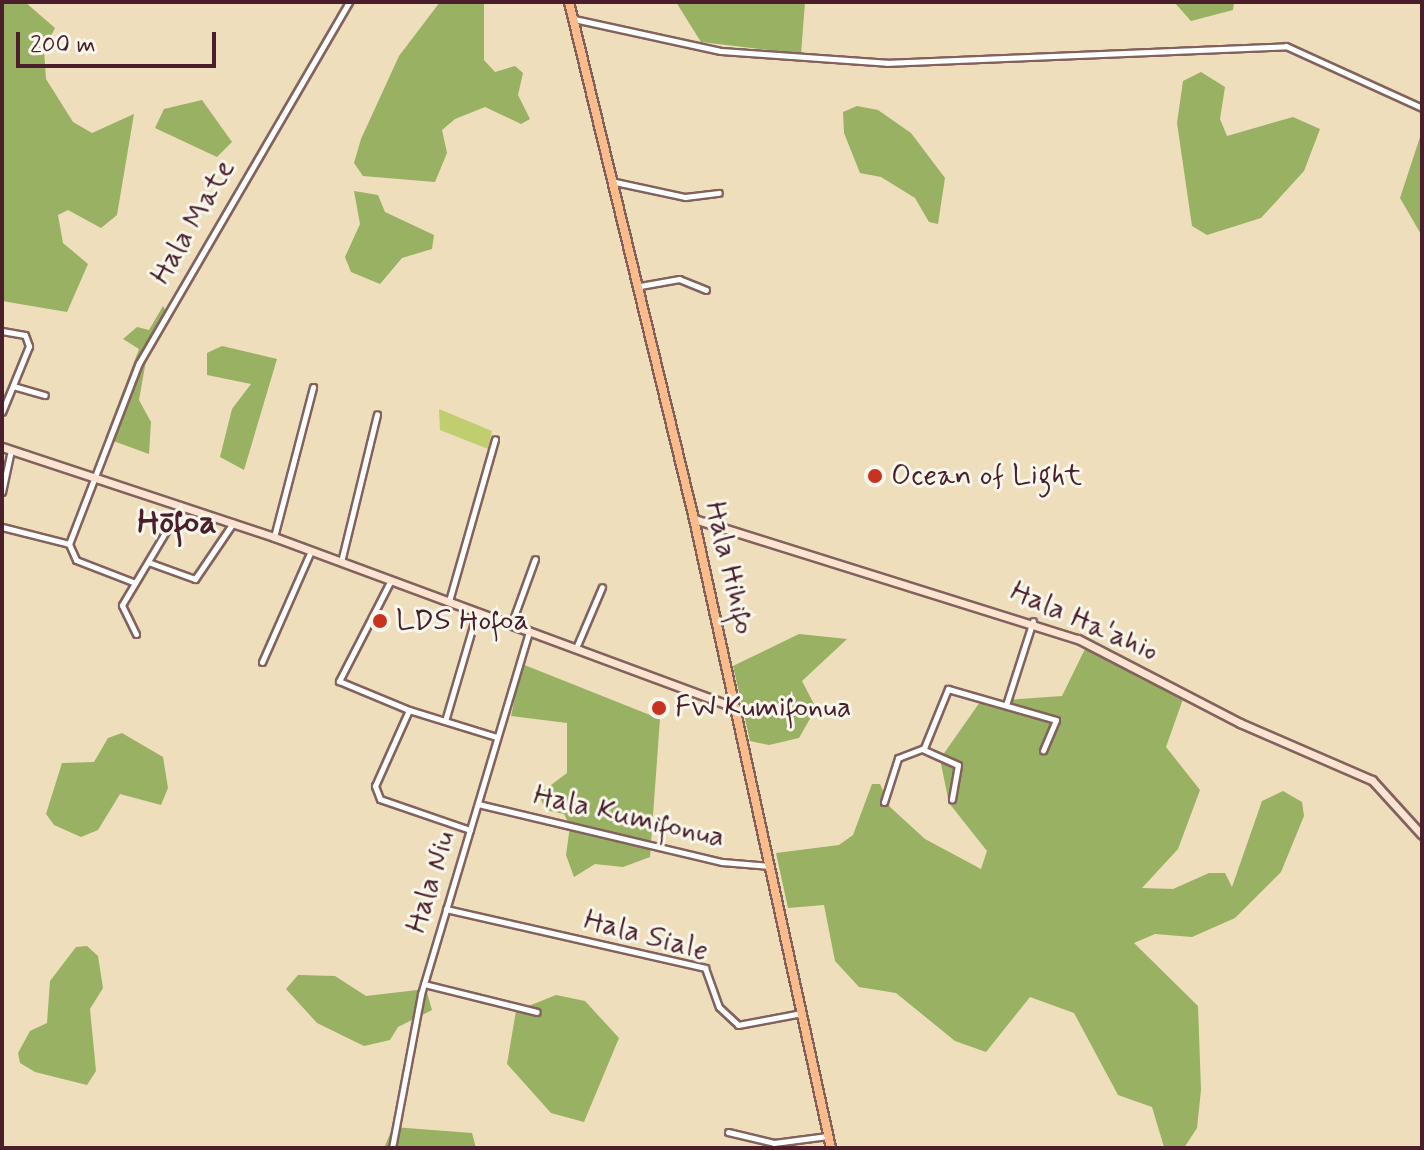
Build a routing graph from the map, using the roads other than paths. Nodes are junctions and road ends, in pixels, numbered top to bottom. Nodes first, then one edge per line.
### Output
1 (349, 2) edge
2 (569, 2) edge
3 (574, 19) junction
4 (1422, 108) edge
5 (615, 182) junction
6 (719, 193) dead end
7 (640, 286) junction
8 (706, 290) dead end
9 (2, 331) edge
10 (13, 386) junction
11 (313, 387) dead end
12 (45, 395) dead end
13 (2, 412) edge
14 (377, 414) dead end
15 (495, 439) dead end
16 (2, 447) edge
17 (11, 449) junction
18 (98, 475) junction
19 (2, 492) edge
20 (181, 505) junction
21 (694, 519) junction
22 (233, 523) junction
23 (2, 527) edge
24 (274, 537) junction
25 (69, 544) junction
26 (311, 551) junction
27 (535, 559) dead end
28 (148, 562) junction
29 (341, 562) junction
30 (391, 580) junction
31 (133, 582) junction
32 (602, 587) dead end
33 (449, 601) junction
34 (477, 612) junction
35 (1033, 621) junction
36 (511, 625) junction
37 (529, 632) junction
38 (136, 634) dead end
39 (576, 648) junction
40 (262, 662) dead end
41 (1006, 705) junction
42 (736, 708) junction
43 (409, 710) junction
44 (445, 721) junction
45 (497, 737) junction
46 (922, 749) junction
47 (1043, 750) dead end
48 (952, 799) dead end
49 (884, 802) dead end
50 (478, 804) junction
51 (470, 830) junction
52 (1422, 835) edge
53 (771, 866) junction
54 (446, 909) junction
55 (424, 984) junction
56 (537, 1012) dead end
57 (803, 1013) junction
58 (728, 1132) dead end
59 (829, 1136) junction
60 (392, 1148) edge
61 (831, 1148) edge

1 - 18 street, Hala Mate
2 - 3 main road, Hala Hihifo
3 - 4 street
3 - 5 main road, Hala Hihifo
5 - 6 street
5 - 7 main road, Hala Hihifo
7 - 8 street
7 - 21 main road, Hala Hihifo
9 - 10 street
10 - 12 street
10 - 13 street
11 - 24 street
14 - 29 street
15 - 33 street
16 - 17 street
17 - 18 street
17 - 19 street
18 - 20 street
18 - 25 street, Hala Mate
20 - 22 street
20 - 28 street
21 - 35 street, Hala Ha'ahio
21 - 42 main road, Hala Hihifo
22 - 24 street
22 - 28 street
23 - 25 street
24 - 26 street
25 - 31 street
26 - 29 street
26 - 40 street
27 - 36 street
28 - 31 street
29 - 30 street
30 - 33 street
30 - 43 street
31 - 38 street
32 - 39 street
33 - 34 street
34 - 36 street
34 - 44 street
35 - 41 street
35 - 52 street, Hala Ha'ahio
36 - 37 street
37 - 39 street
37 - 45 street, Hala Niu
39 - 42 street
41 - 46 street
41 - 47 street
42 - 53 main road, Hala Hihifo
43 - 44 street
43 - 51 street
44 - 45 street
45 - 50 street, Hala Niu
46 - 48 street
46 - 49 street
50 - 51 street, Hala Niu
50 - 53 street, Hala Kumifonua
51 - 54 street, Hala Niu
53 - 57 main road, Hala Hihifo
54 - 55 street, Hala Niu
54 - 57 street, Hala Siale
55 - 56 street
55 - 60 street, Hala Niu
57 - 59 main road, Hala Hihifo
58 - 59 street
59 - 61 main road, Hala Hihifo

